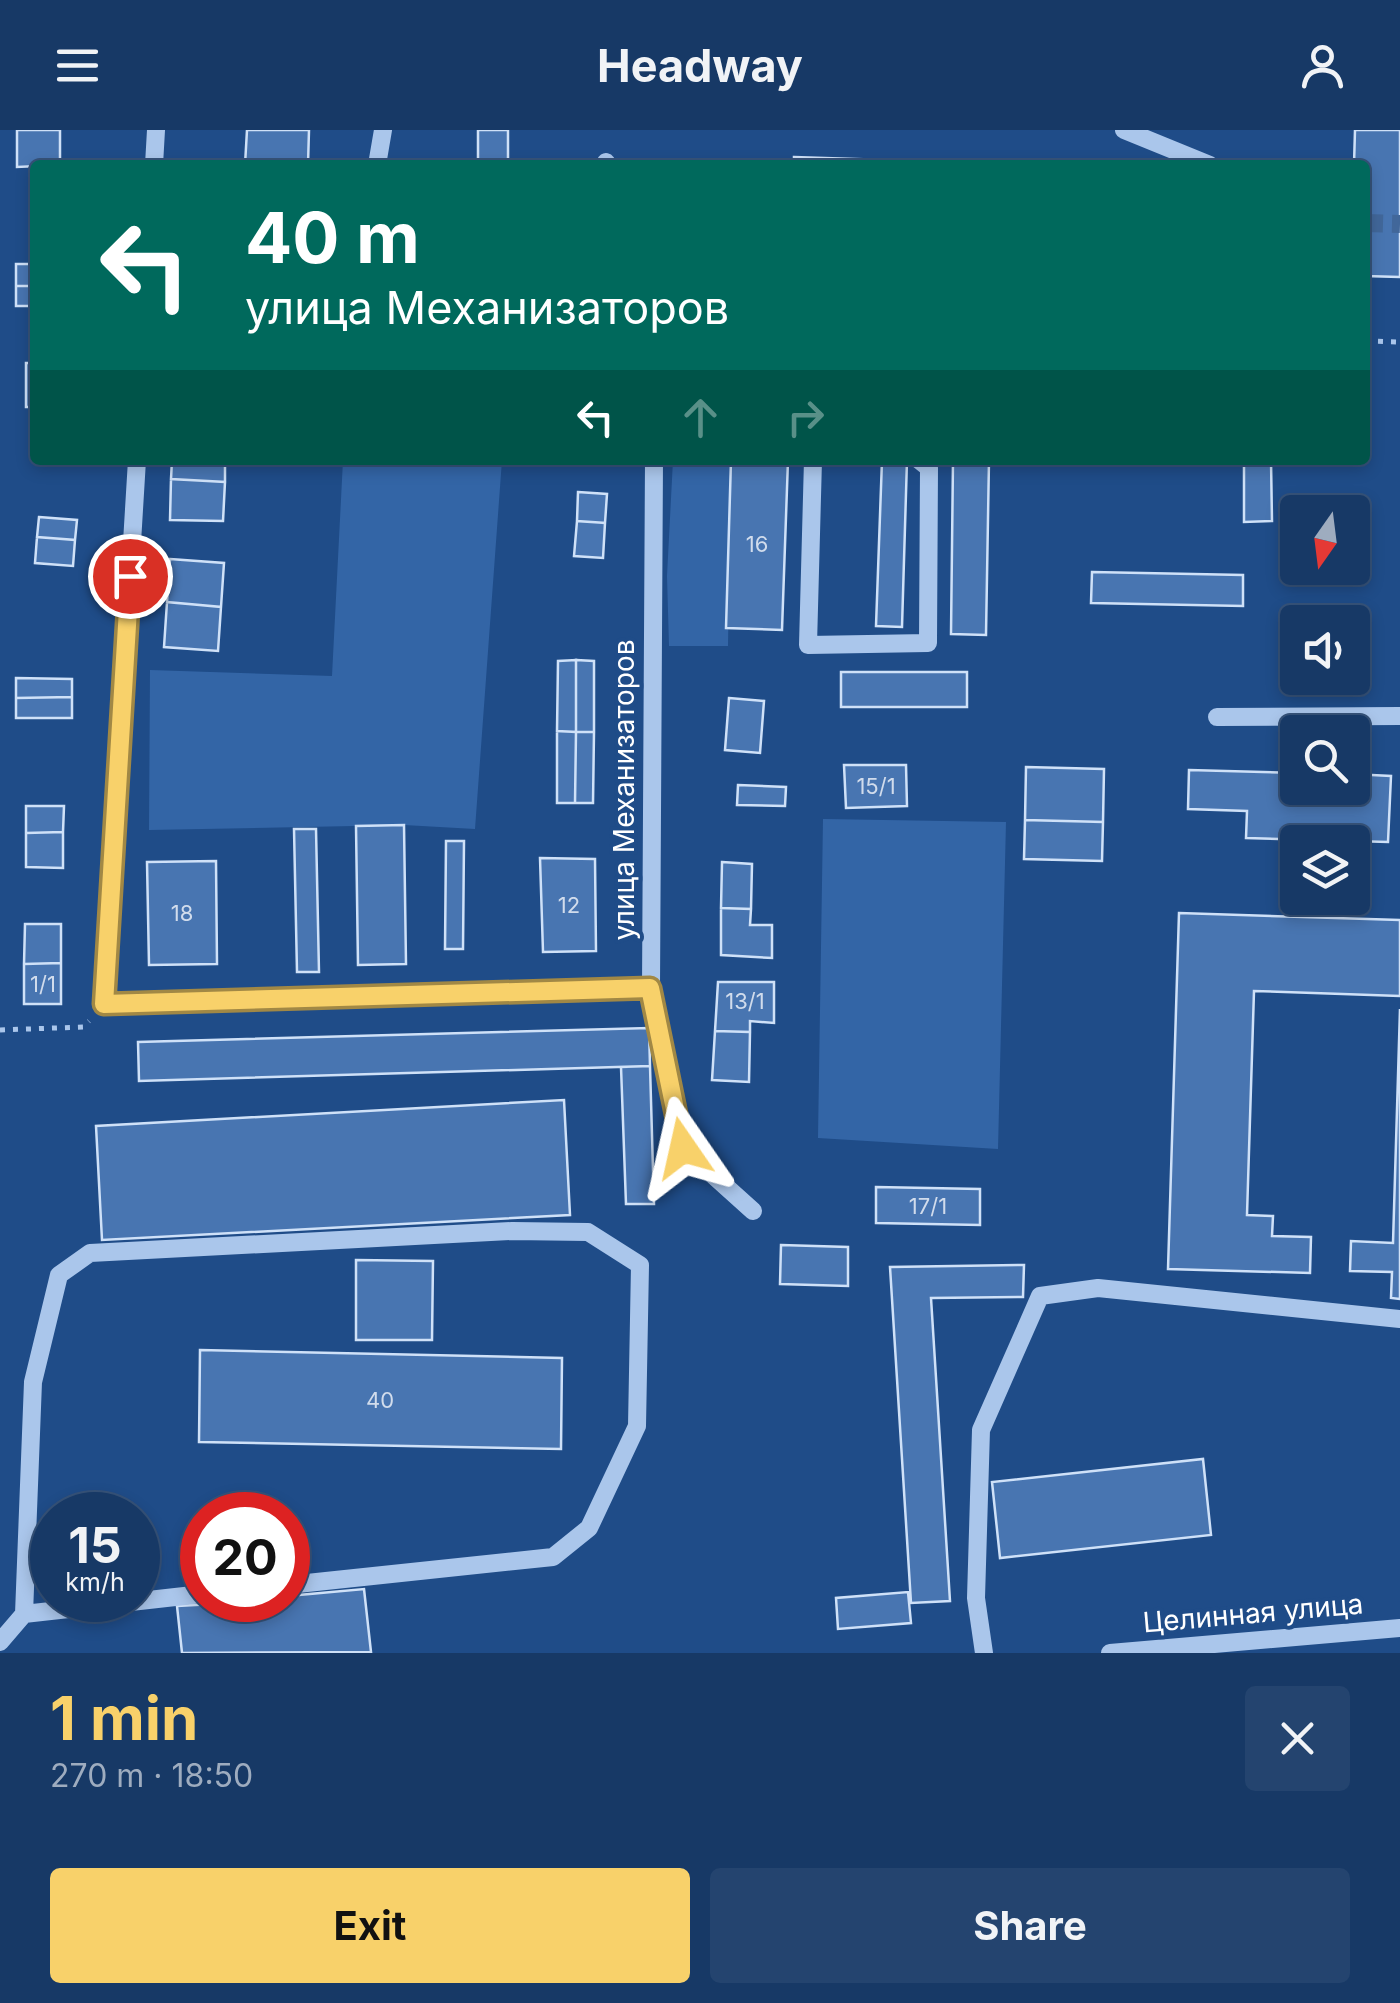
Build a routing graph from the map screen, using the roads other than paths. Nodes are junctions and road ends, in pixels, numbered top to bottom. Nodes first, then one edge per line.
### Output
1 (156, 130) edge
2 (383, 130) edge
3 (1124, 130) edge
4 (154, 160) edge
5 (378, 160) edge
6 (1198, 160) edge
7 (136, 465) edge
8 (654, 465) edge
9 (814, 465) edge
10 (925, 465) edge
11 (1400, 716) edge
12 (1217, 717) dead end
13 (650, 988) junction
14 (753, 1211) dead end
15 (1400, 1319) edge
16 (310, 1583) edge
17 (180, 1596) edge
18 (24, 1614) junction
19 (1400, 1628) edge
20 (0, 1642) edge
21 (984, 1653) edge
22 (1110, 1653) edge

1 - 4 street
2 - 5 street
3 - 6 street
7 - 13 street
8 - 13 street, улица Механизаторов
9 - 10 street
11 - 12 street
13 - 14 street, улица Механизаторов
15 - 21 street
16 - 18 street
17 - 18 street
18 - 20 street
19 - 22 street, Целинная улица

